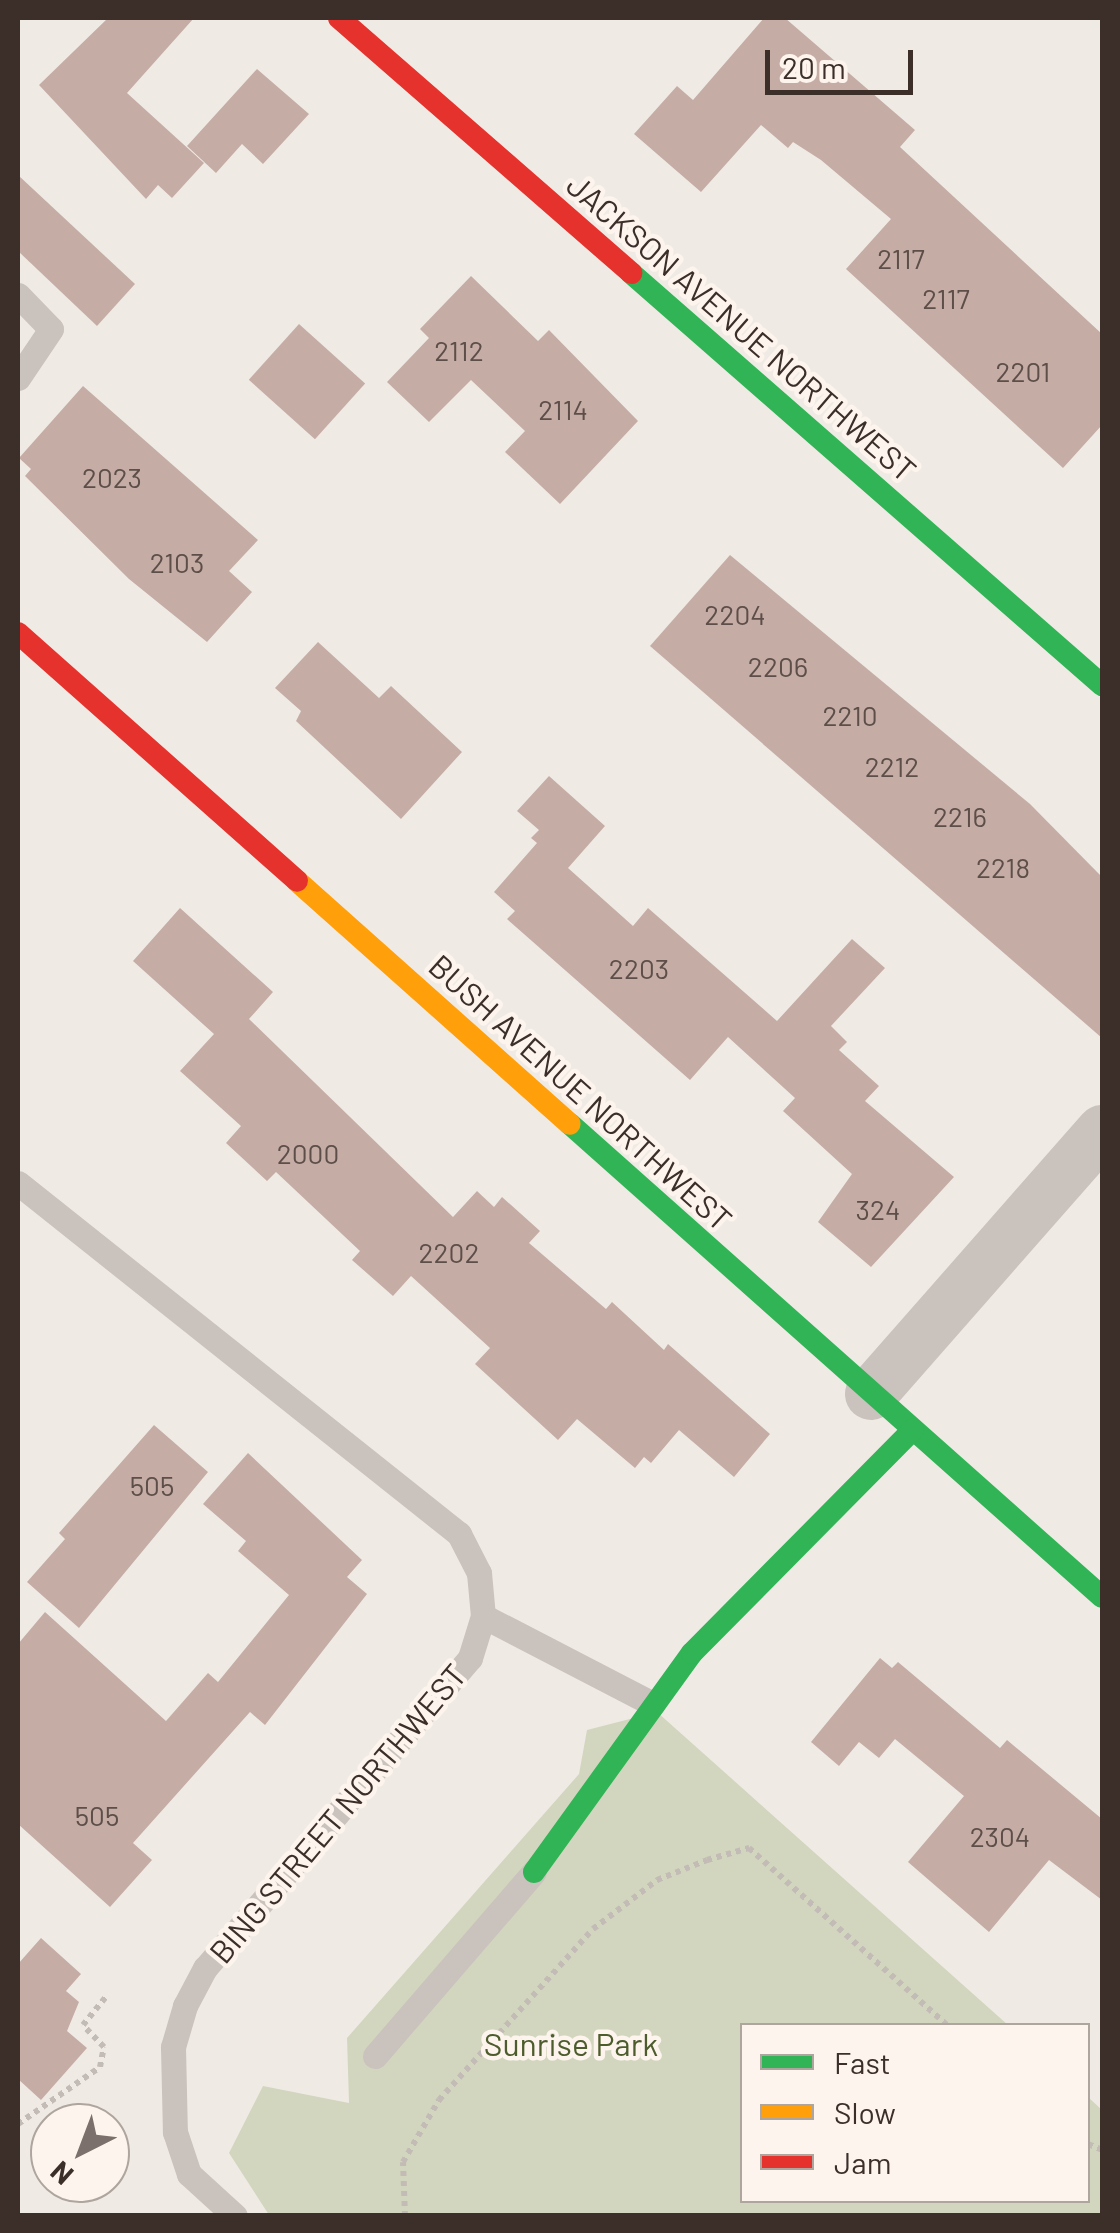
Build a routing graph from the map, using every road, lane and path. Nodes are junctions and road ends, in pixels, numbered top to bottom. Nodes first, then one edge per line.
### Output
1 (338, 18) edge
2 (18, 295) edge
3 (18, 378) edge
4 (18, 633) edge
5 (1102, 685) edge
6 (1102, 1131) edge
7 (18, 1183) edge
8 (872, 1394) junction
9 (913, 1430) junction
10 (1102, 1597) edge
11 (483, 1616) junction
12 (653, 1704) junction
13 (534, 1872) joint
14 (106, 1998) dead end
15 (945, 2023) edge
16 (375, 2056) dead end
17 (18, 2124) edge
18 (234, 2216) edge
19 (404, 2216) edge

1 - 5 street, JACKSON AVENUE NORTHWEST
2 - 3 lane
4 - 8 street, BUSH AVENUE NORTHWEST
6 - 8 street
7 - 11 lane, BING STREET NORTHWEST
8 - 9 street, BUSH AVENUE NORTHWEST
9 - 10 street, BUSH AVENUE NORTHWEST
9 - 12 street
11 - 12 lane
11 - 18 lane, BING STREET NORTHWEST
12 - 13 street
13 - 16 lane
14 - 17 path
15 - 19 path

